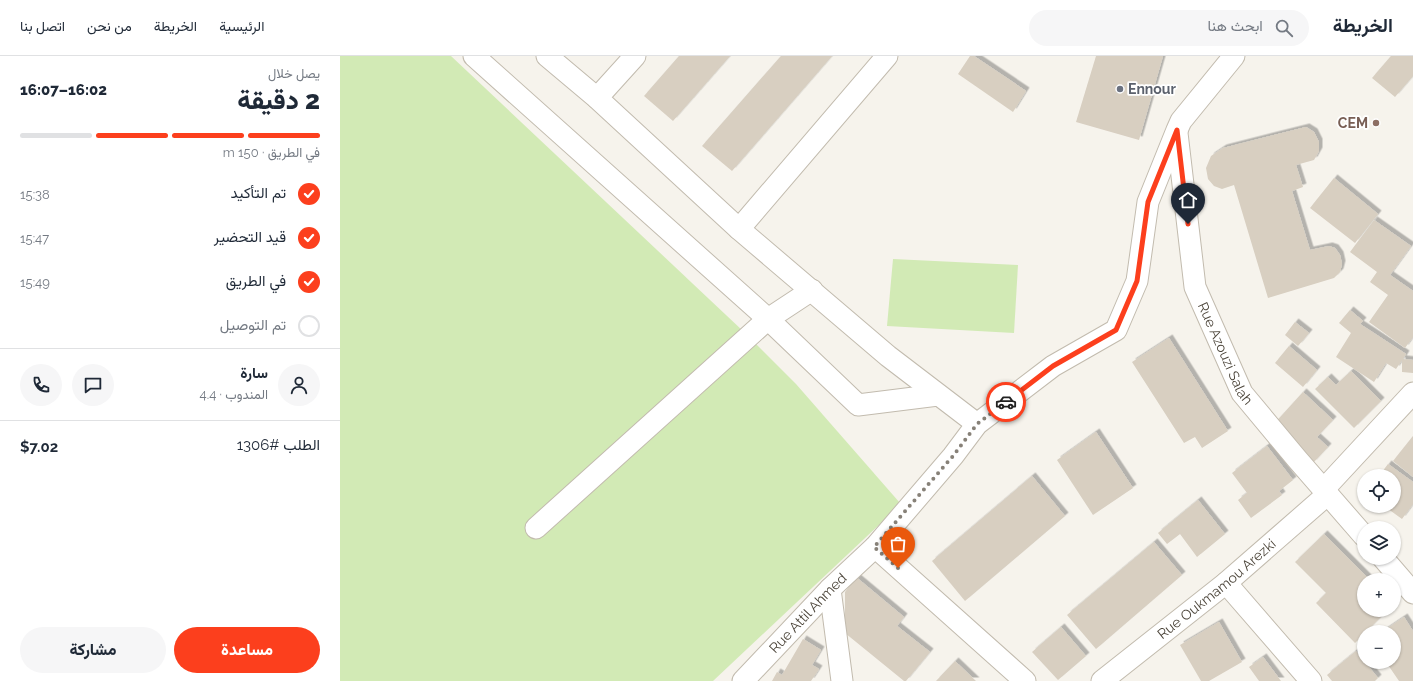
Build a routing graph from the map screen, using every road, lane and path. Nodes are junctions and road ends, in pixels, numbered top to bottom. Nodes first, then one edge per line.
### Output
1 (474, 56) edge
2 (547, 56) edge
3 (635, 56) edge
4 (887, 56) edge
5 (1224, 59) edge
6 (597, 98) junction
7 (1177, 130) junction
8 (739, 229) junction
9 (812, 290) junction
10 (768, 319) junction
11 (1413, 393) edge
12 (938, 395) junction
13 (977, 424) junction
14 (1326, 492) junction
15 (536, 528) dead end
16 (1357, 528) edge
17 (874, 547) junction
18 (1389, 565) edge
19 (1226, 582) junction
20 (830, 589) junction
21 (1413, 593) edge
22 (742, 681) edge
23 (842, 681) edge
24 (1025, 681) edge
25 (1102, 681) edge
26 (1311, 681) edge

1 - 10 street
2 - 6 street
3 - 6 street
4 - 8 street
5 - 7 street, Rue Attil Ahmed
6 - 8 street
7 - 13 street, Rue Attil Ahmed
7 - 14 street, Rue Azouzi Salah
8 - 9 street
9 - 10 street
9 - 12 street
10 - 12 street
10 - 15 street
11 - 14 street, Rue Oukmamou Arezki
12 - 13 street
13 - 17 street, Rue Attil Ahmed
14 - 16 street, Rue Azouzi Salah
14 - 19 street, Rue Oukmamou Arezki
17 - 20 street, Rue Attil Ahmed
17 - 24 street
18 - 21 street
19 - 25 street, Rue Oukmamou Arezki
19 - 26 street
20 - 22 street, Rue Attil Ahmed
20 - 23 street

